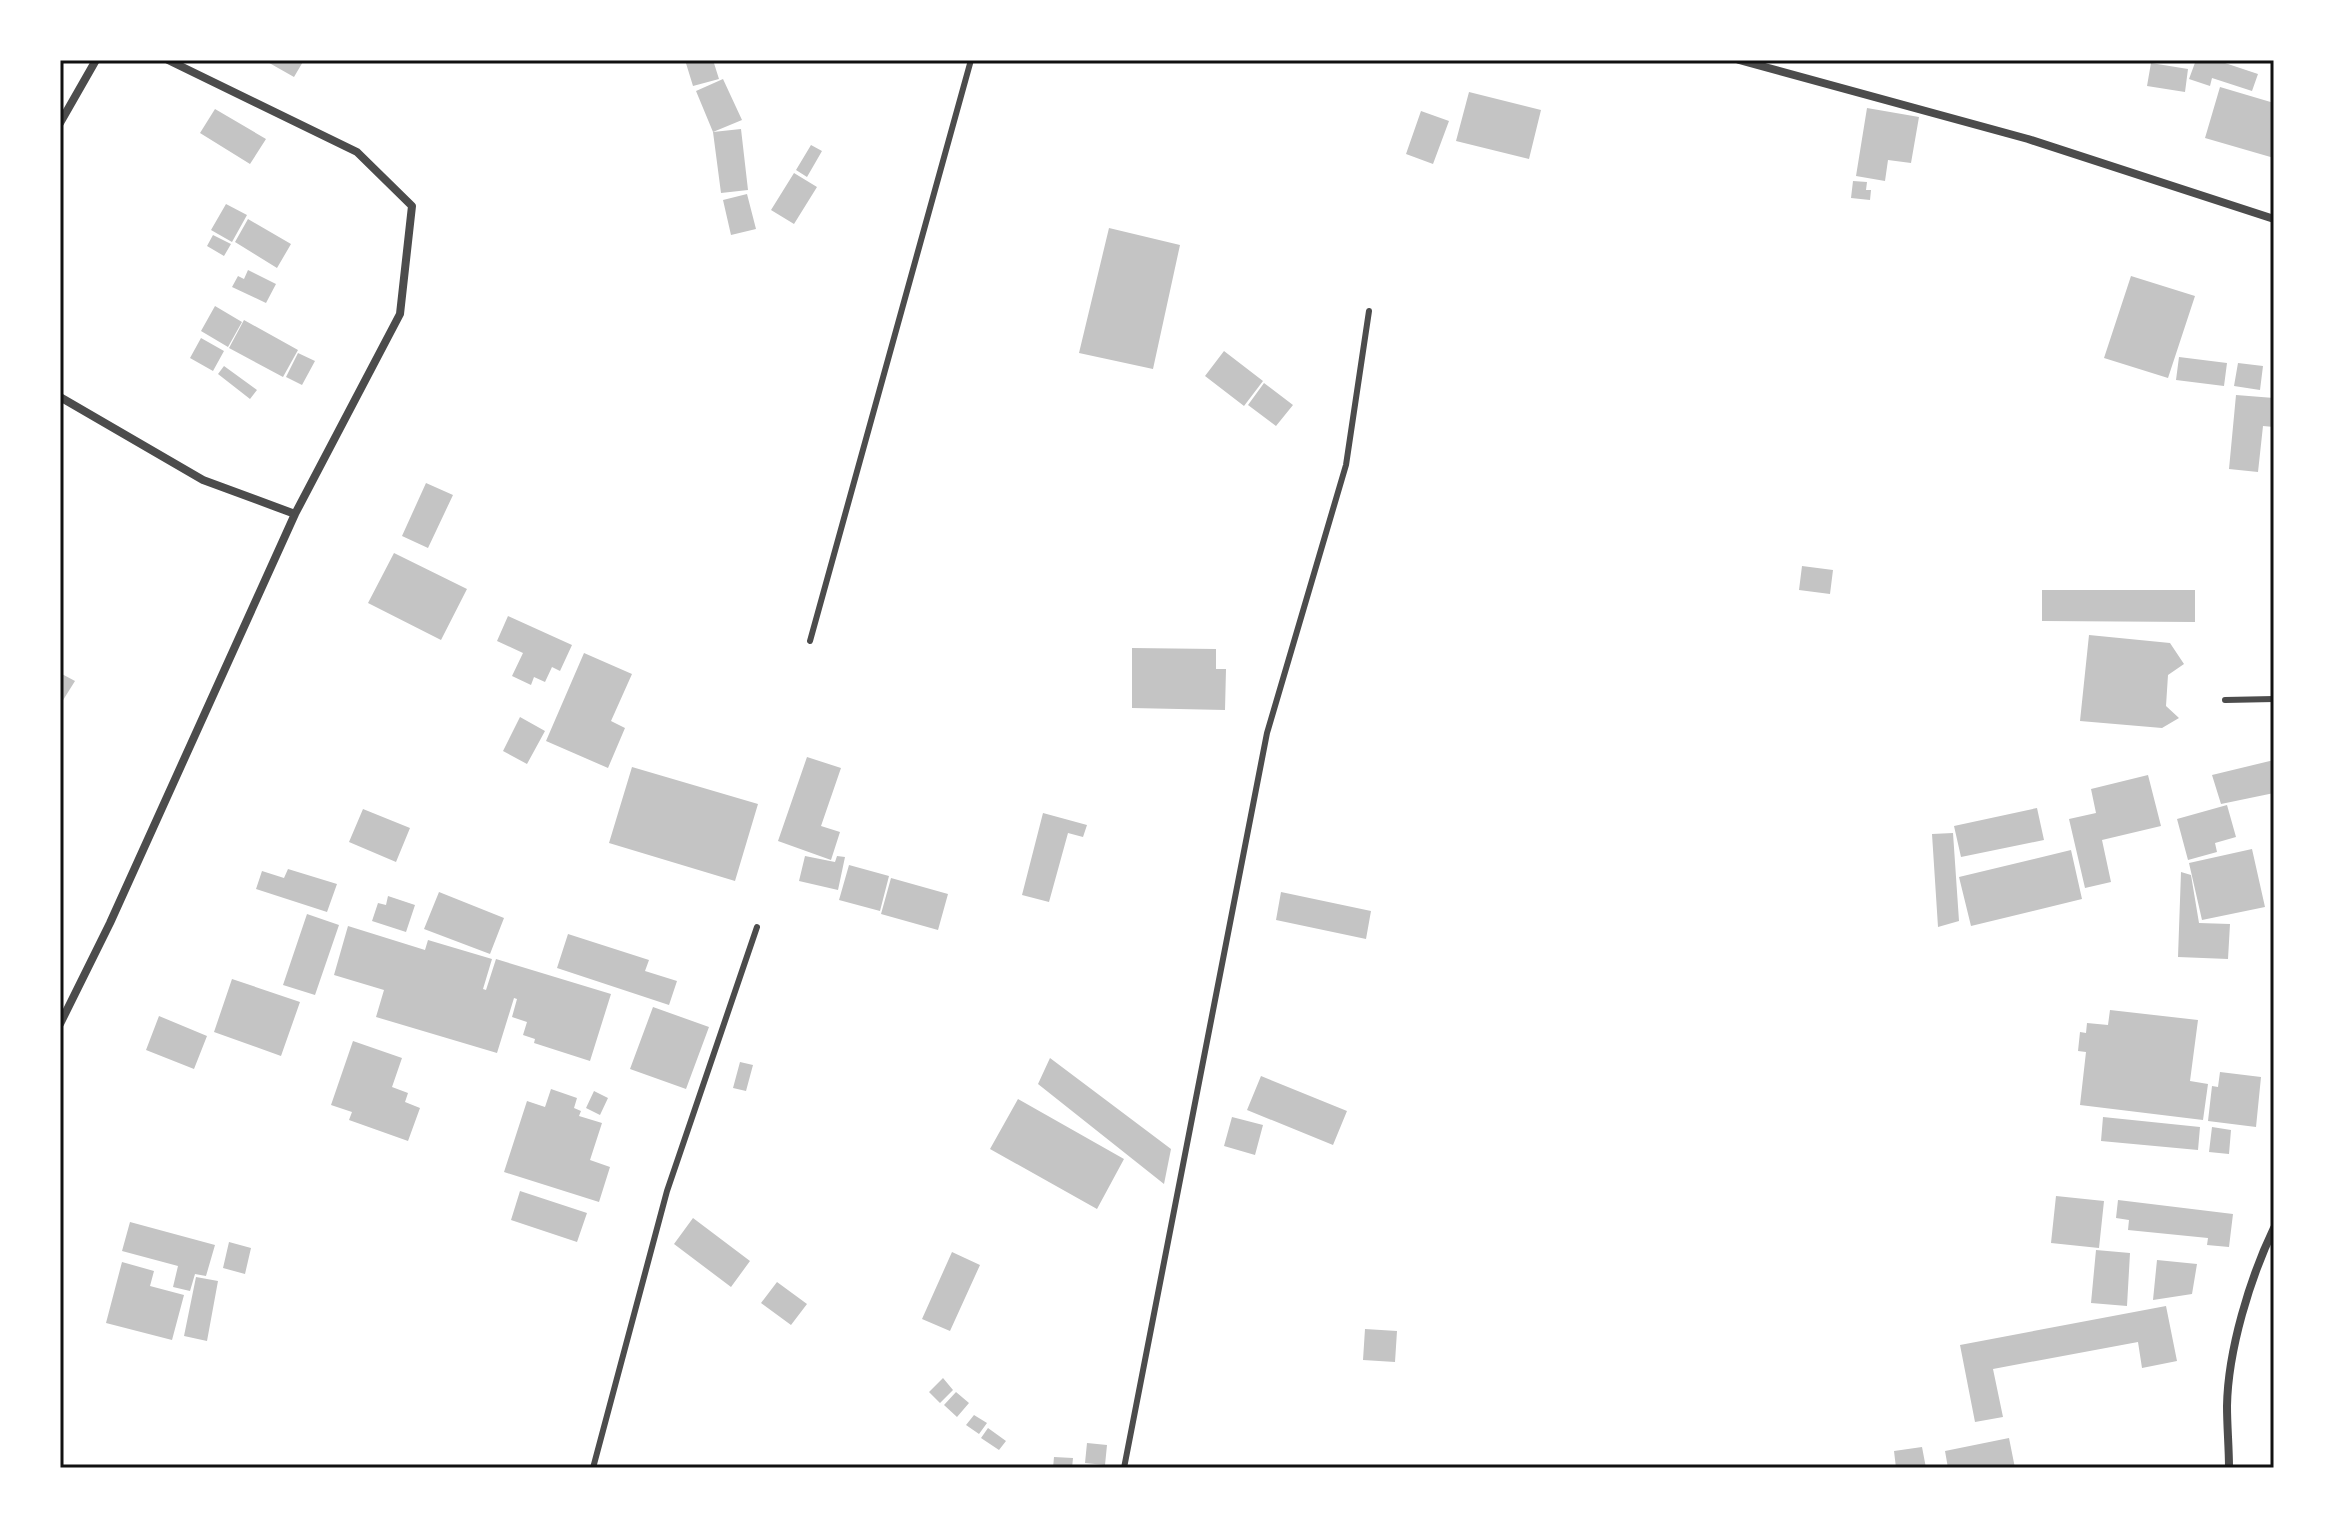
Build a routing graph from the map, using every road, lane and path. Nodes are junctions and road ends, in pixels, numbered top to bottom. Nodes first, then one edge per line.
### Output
1 (96, 60) edge
2 (168, 60) edge
3 (971, 60) edge
4 (1739, 60) edge
5 (60, 123) edge
6 (2274, 219) edge
7 (1369, 311) dead end
8 (60, 397) edge
9 (295, 514) junction
10 (810, 641) dead end
11 (2274, 699) edge
12 (2225, 700) dead end
13 (757, 927) dead end
14 (63, 1009) edge
15 (60, 1024) edge
16 (2274, 1228) edge
17 (593, 1468) edge
18 (1124, 1468) edge
19 (2229, 1468) edge

1 - 5 street
2 - 9 street
3 - 10 lane
4 - 6 street
7 - 18 lane
8 - 9 street
9 - 14 street
11 - 12 lane
13 - 17 lane
14 - 15 street
16 - 19 street

